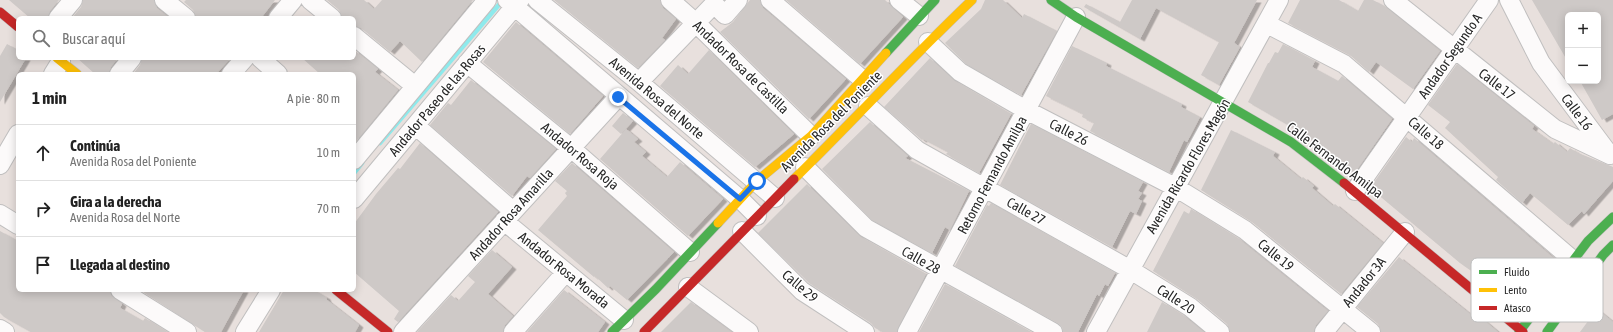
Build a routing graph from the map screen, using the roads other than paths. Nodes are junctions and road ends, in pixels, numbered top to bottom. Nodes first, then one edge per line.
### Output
1 (73, 0) edge
2 (293, 0) edge
3 (310, 0) edge
4 (487, 0) edge
5 (537, 0) edge
6 (670, 0) edge
7 (738, 0) edge
8 (770, 0) edge
9 (899, 0) edge
10 (935, 0) edge
11 (972, 0) edge
12 (1050, 0) edge
13 (1279, 0) edge
14 (1393, 0) edge
15 (1489, 0) edge
16 (1509, 0) edge
17 (512, 2) edge
18 (0, 12) edge
19 (60, 16) edge
20 (280, 16) edge
21 (330, 16) edge
22 (919, 16) junction
23 (1076, 17) junction
24 (696, 23) junction
25 (1267, 24) junction
26 (16, 25) edge
27 (356, 38) edge
28 (928, 42) junction
29 (1454, 49) junction
30 (130, 60) edge
31 (262, 60) edge
32 (467, 63) junction
33 (57, 64) edge
34 (73, 72) edge
35 (121, 72) edge
36 (276, 72) edge
37 (863, 80) junction
38 (639, 82) junction
39 (415, 86) junction
40 (618, 97) junction
41 (1224, 103) junction
42 (868, 106) junction
43 (1026, 110) junction
44 (1407, 117) junction
45 (416, 126) junction
46 (811, 136) junction
47 (16, 137) edge
48 (572, 148) junction
49 (357, 149) edge
50 (1611, 157) edge
51 (0, 165) edge
52 (805, 168) junction
53 (757, 181) junction
54 (1175, 187) junction
55 (984, 188) junction
56 (1355, 191) junction
57 (356, 198) edge
58 (775, 198) junction
59 (740, 199) junction
60 (0, 214) edge
61 (509, 216) junction
62 (757, 216) junction
63 (1613, 217) edge
64 (16, 224) edge
65 (742, 231) junction
66 (1405, 232) junction
67 (1613, 245) edge
68 (690, 252) junction
69 (1571, 258) edge
70 (1575, 258) edge
71 (1601, 258) edge
72 (1129, 269) junction
73 (940, 270) junction
74 (566, 272) junction
75 (688, 287) junction
76 (1471, 288) edge
77 (123, 292) edge
78 (270, 292) edge
79 (338, 292) edge
80 (1343, 309) junction
81 (1510, 322) edge
82 (1528, 322) edge
83 (1554, 322) edge
84 (618, 326) edge
85 (0, 328) edge
86 (1521, 331) edge
87 (5, 332) edge
88 (187, 332) edge
89 (245, 332) edge
90 (388, 332) edge
91 (403, 332) edge
92 (513, 332) edge
93 (644, 332) edge
94 (749, 332) edge
95 (865, 332) edge
96 (907, 332) edge
97 (1053, 332) edge
98 (1096, 332) edge
99 (1220, 332) edge
100 (1324, 332) edge
101 (1371, 332) edge
102 (1547, 332) edge

1 - 19 street
2 - 20 street
3 - 21 street
4 - 39 street, Andador Paseo de las Rosas
5 - 38 street, Avenida Rosa del Norte
6 - 24 street, Andador Rosa de Castilla
7 - 24 street
8 - 37 street
9 - 22 street
10 - 22 street, Avenida Rosa del Poniente
11 - 28 street, Avenida Rosa del Poniente
12 - 23 street, Calle Fernando Amilpa
13 - 25 street, Avenida Ricardo Flores Magón
14 - 29 street, Calle 17
15 - 29 street, Andador Segundo A
16 - 50 street, Calle 16
17 - 32 street, Andador Paseo de las Rosas
17 - 40 street, Avenida Rosa del Norte
18 - 26 street
22 - 37 street, Avenida Rosa del Poniente
23 - 41 street, Calle Fernando Amilpa
23 - 43 street, Retorno Fernando Amilpa
24 - 38 street
24 - 46 street, Andador Rosa de Castilla
25 - 41 street, Avenida Ricardo Flores Magón
25 - 44 street, Calle 18
27 - 39 street
28 - 42 street, Avenida Rosa del Poniente
28 - 43 street, Calle 26
29 - 44 street, Andador Segundo A
29 - 50 street, Calle 17
30 - 35 street
31 - 36 street
32 - 45 street, Andador Paseo de las Rosas
32 - 48 street, Andador Rosa Roja
33 - 34 street
37 - 46 street, Avenida Rosa del Poniente
38 - 53 street, Avenida Rosa del Norte
39 - 49 street, Andador Paseo de las Rosas
40 - 48 street, Andador Rosa Amarilla
40 - 59 street, Avenida Rosa del Norte
41 - 54 street, Avenida Ricardo Flores Magón
41 - 56 street, Calle Fernando Amilpa
42 - 52 street, Avenida Rosa del Poniente
42 - 55 street, Calle 27
43 - 54 street, Calle 26
43 - 55 street, Retorno Fernando Amilpa
44 - 56 street, Andador Segundo A
44 - 69 street, Calle 18
45 - 57 street, Andador Paseo de las Rosas
45 - 61 street, Andador Rosa Morada
46 - 53 street, Avenida Rosa del Poniente
47 - 51 street
48 - 61 street, Andador Rosa Amarilla
48 - 68 street, Andador Rosa Roja
52 - 58 street, Avenida Rosa del Poniente
52 - 73 street, Calle 28
53 - 58 street, Avenida Rosa del Norte
53 - 59 street, Avenida Rosa del Poniente
54 - 72 street, Avenida Ricardo Flores Magón
54 - 80 street, Calle 19
55 - 72 street, Calle 27
55 - 73 street, Retorno Fernando Amilpa
56 - 66 street, Calle Fernando Amilpa
58 - 62 street, Avenida Rosa del Poniente
59 - 62 street, Avenida Rosa del Norte
59 - 68 street, Avenida Rosa del Poniente
60 - 64 street
61 - 74 street, Andador Rosa Morada
61 - 91 street, Andador Rosa Amarilla
62 - 65 street, Avenida Rosa del Poniente
63 - 70 street
65 - 75 street, Avenida Rosa del Poniente
65 - 95 street, Calle 29
66 - 76 street, Calle Fernando Amilpa
66 - 80 street, Andador 3A
67 - 71 street
68 - 84 street, Avenida Rosa del Poniente
72 - 98 street, Avenida Ricardo Flores Magón
72 - 99 street, Calle 20
73 - 96 street, Retorno Fernando Amilpa
73 - 97 street, Calle 28
74 - 84 street, Andador Rosa Morada
74 - 92 street
75 - 93 street, Avenida Rosa del Poniente
75 - 94 street
77 - 88 street
78 - 89 street
79 - 90 street
80 - 100 street, Andador 3A
80 - 101 street, Calle 19
81 - 86 street, Calle Fernando Amilpa
82 - 86 street
83 - 102 street
85 - 87 street

